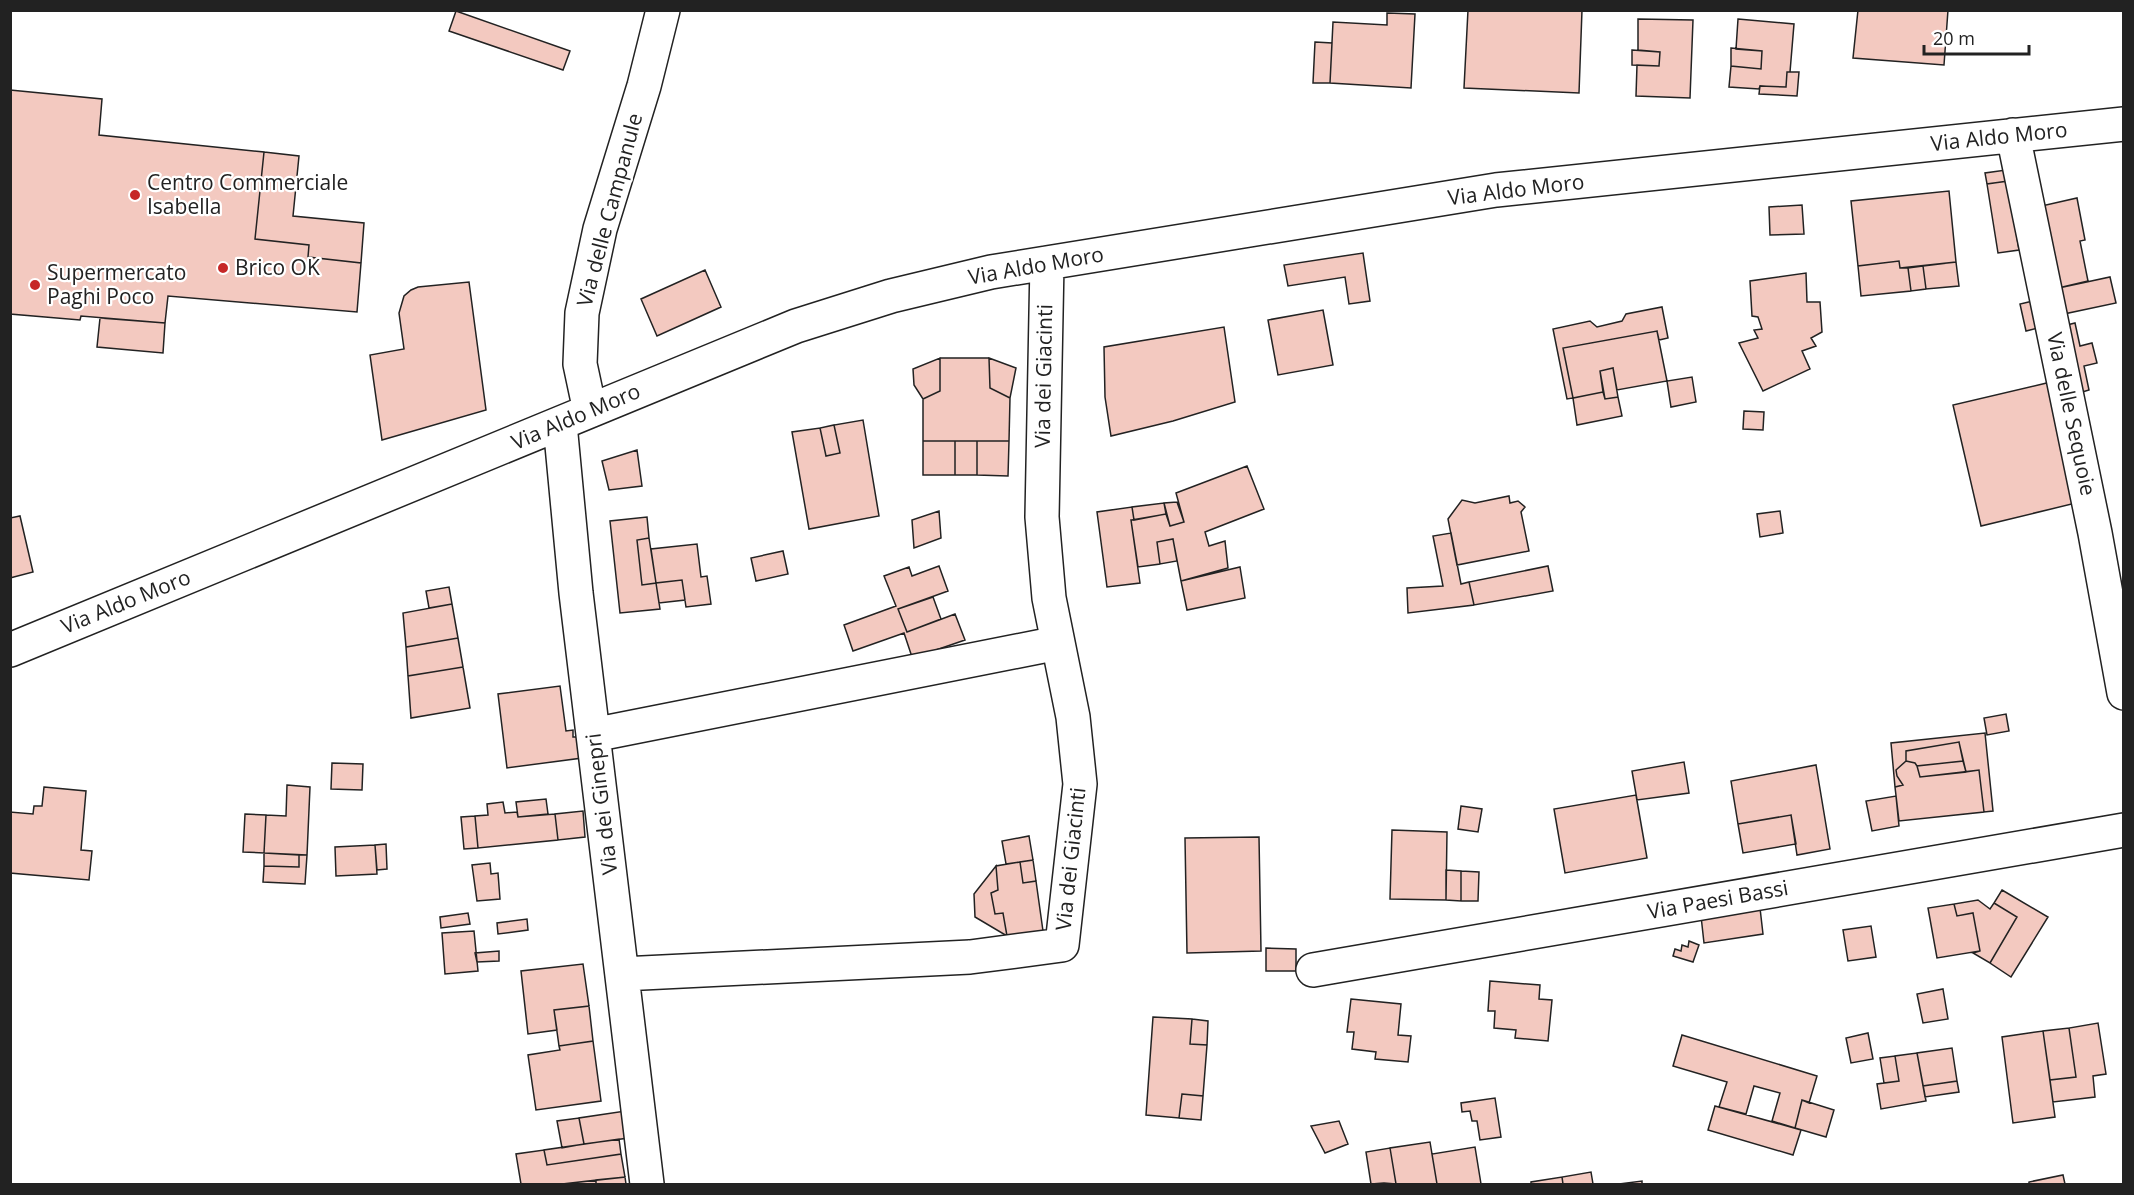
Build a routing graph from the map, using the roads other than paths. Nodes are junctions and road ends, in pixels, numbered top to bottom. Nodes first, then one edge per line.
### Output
1 (663, 10) edge
2 (2124, 116) edge
3 (2123, 124) edge
4 (2013, 135) junction
5 (1047, 263) junction
6 (590, 411) junction
7 (560, 424) junction
8 (1058, 643) junction
9 (10, 650) edge
10 (2124, 693) edge
11 (593, 735) junction
12 (2124, 830) edge
13 (1313, 969) dead end
14 (622, 974) junction
15 (647, 1185) edge

1 - 6 street, Via delle Campanule
2 - 3 street
3 - 4 street, Via Aldo Moro
4 - 5 street, Via Aldo Moro
4 - 10 street, Via delle Sequoie
5 - 6 street, Via Aldo Moro
5 - 8 street, Via dei Giacinti
6 - 7 street, Via Aldo Moro
7 - 9 street, Via Aldo Moro
7 - 11 street, Via dei Ginepri
8 - 11 street
8 - 14 street, Via dei Giacinti
11 - 14 street, Via dei Ginepri
12 - 13 street, Via Paesi Bassi
14 - 15 street, Via dei Ginepri

